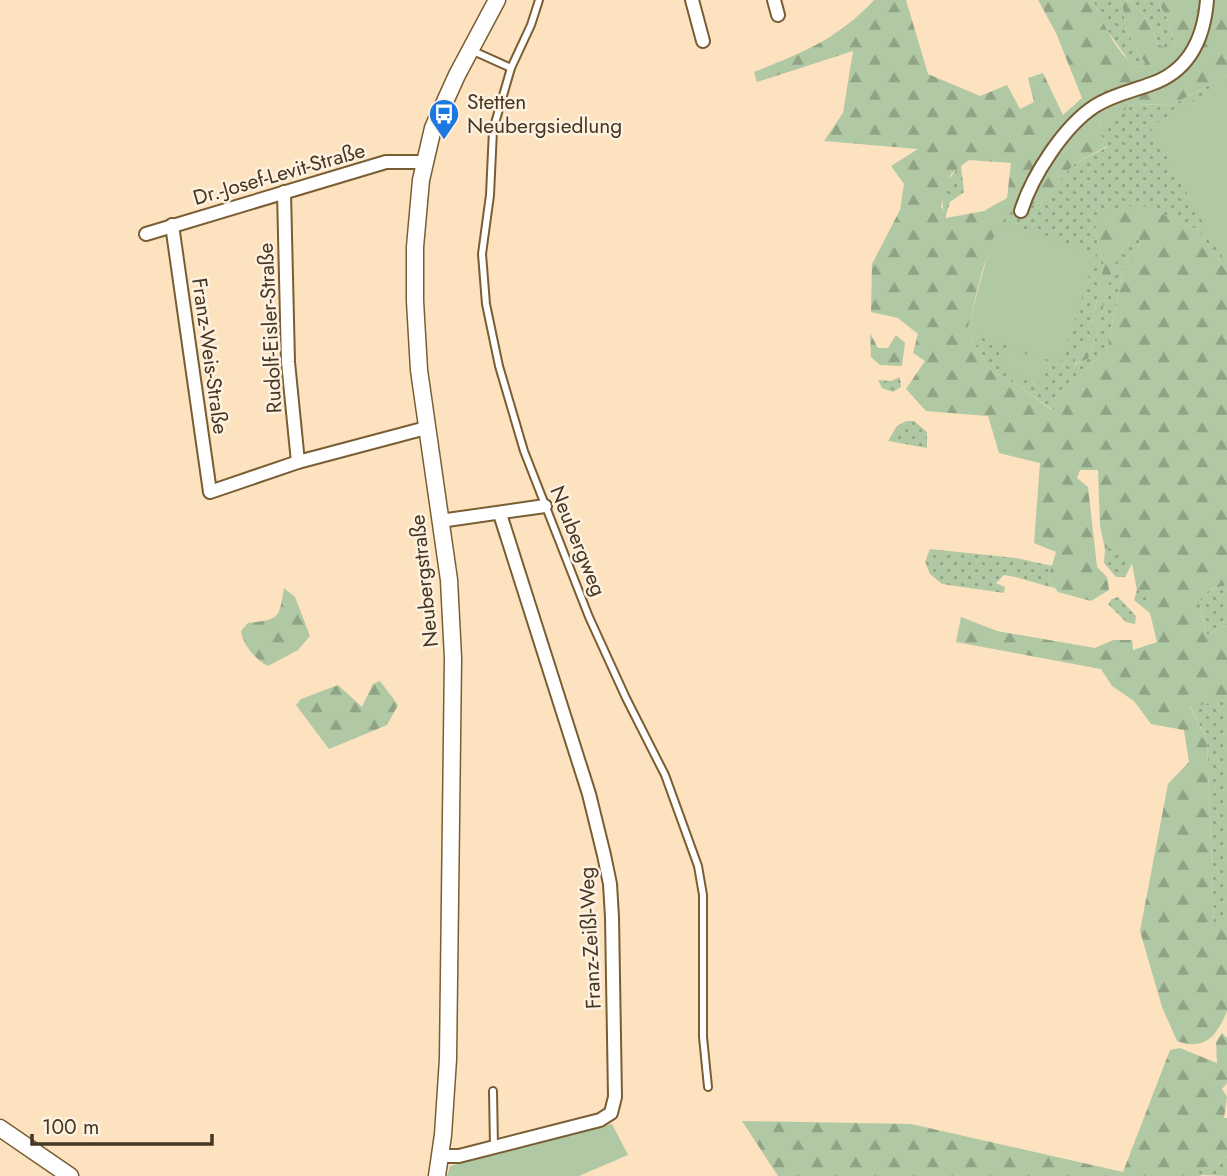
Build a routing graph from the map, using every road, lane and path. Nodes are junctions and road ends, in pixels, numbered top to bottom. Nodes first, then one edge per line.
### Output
1 (498, 0) edge
2 (539, 0) edge
3 (692, 0) edge
4 (774, 0) edge
5 (1207, 0) edge
6 (778, 15) dead end
7 (703, 41) dead end
8 (470, 50) junction
9 (511, 68) junction
10 (424, 162) junction
11 (284, 192) junction
12 (1021, 211) dead end
13 (172, 225) junction
14 (146, 233) dead end
15 (426, 428) junction
16 (298, 462) junction
17 (545, 506) junction
18 (500, 514) junction
19 (440, 521) junction
20 (708, 1087) dead end
21 (493, 1091) dead end
22 (0, 1128) edge
23 (494, 1147) junction
24 (440, 1156) junction
25 (70, 1176) edge
26 (436, 1176) edge

1 - 8 street, Neubergstraße
2 - 9 lane, Neubergweg
3 - 7 street
4 - 6 street
5 - 12 street
8 - 9 lane
8 - 10 street, Neubergstraße
9 - 17 lane, Neubergweg
10 - 11 street, Dr.-Josef-Levit-Straße
10 - 15 street, Neubergstraße
11 - 13 street, Dr.-Josef-Levit-Straße
11 - 16 street, Rudolf-Eisler-Straße
13 - 14 street, Dr.-Josef-Levit-Straße
13 - 16 street, Franz-Weis-Straße
15 - 16 street
15 - 19 street, Neubergstraße
17 - 18 street
17 - 20 lane, Neubergweg
18 - 19 street
18 - 23 street, Franz-Zeißl-Weg
19 - 24 street, Neubergstraße
21 - 23 lane
22 - 25 street
23 - 24 street, Franz-Zeißl-Weg
24 - 26 street, Neubergstraße

